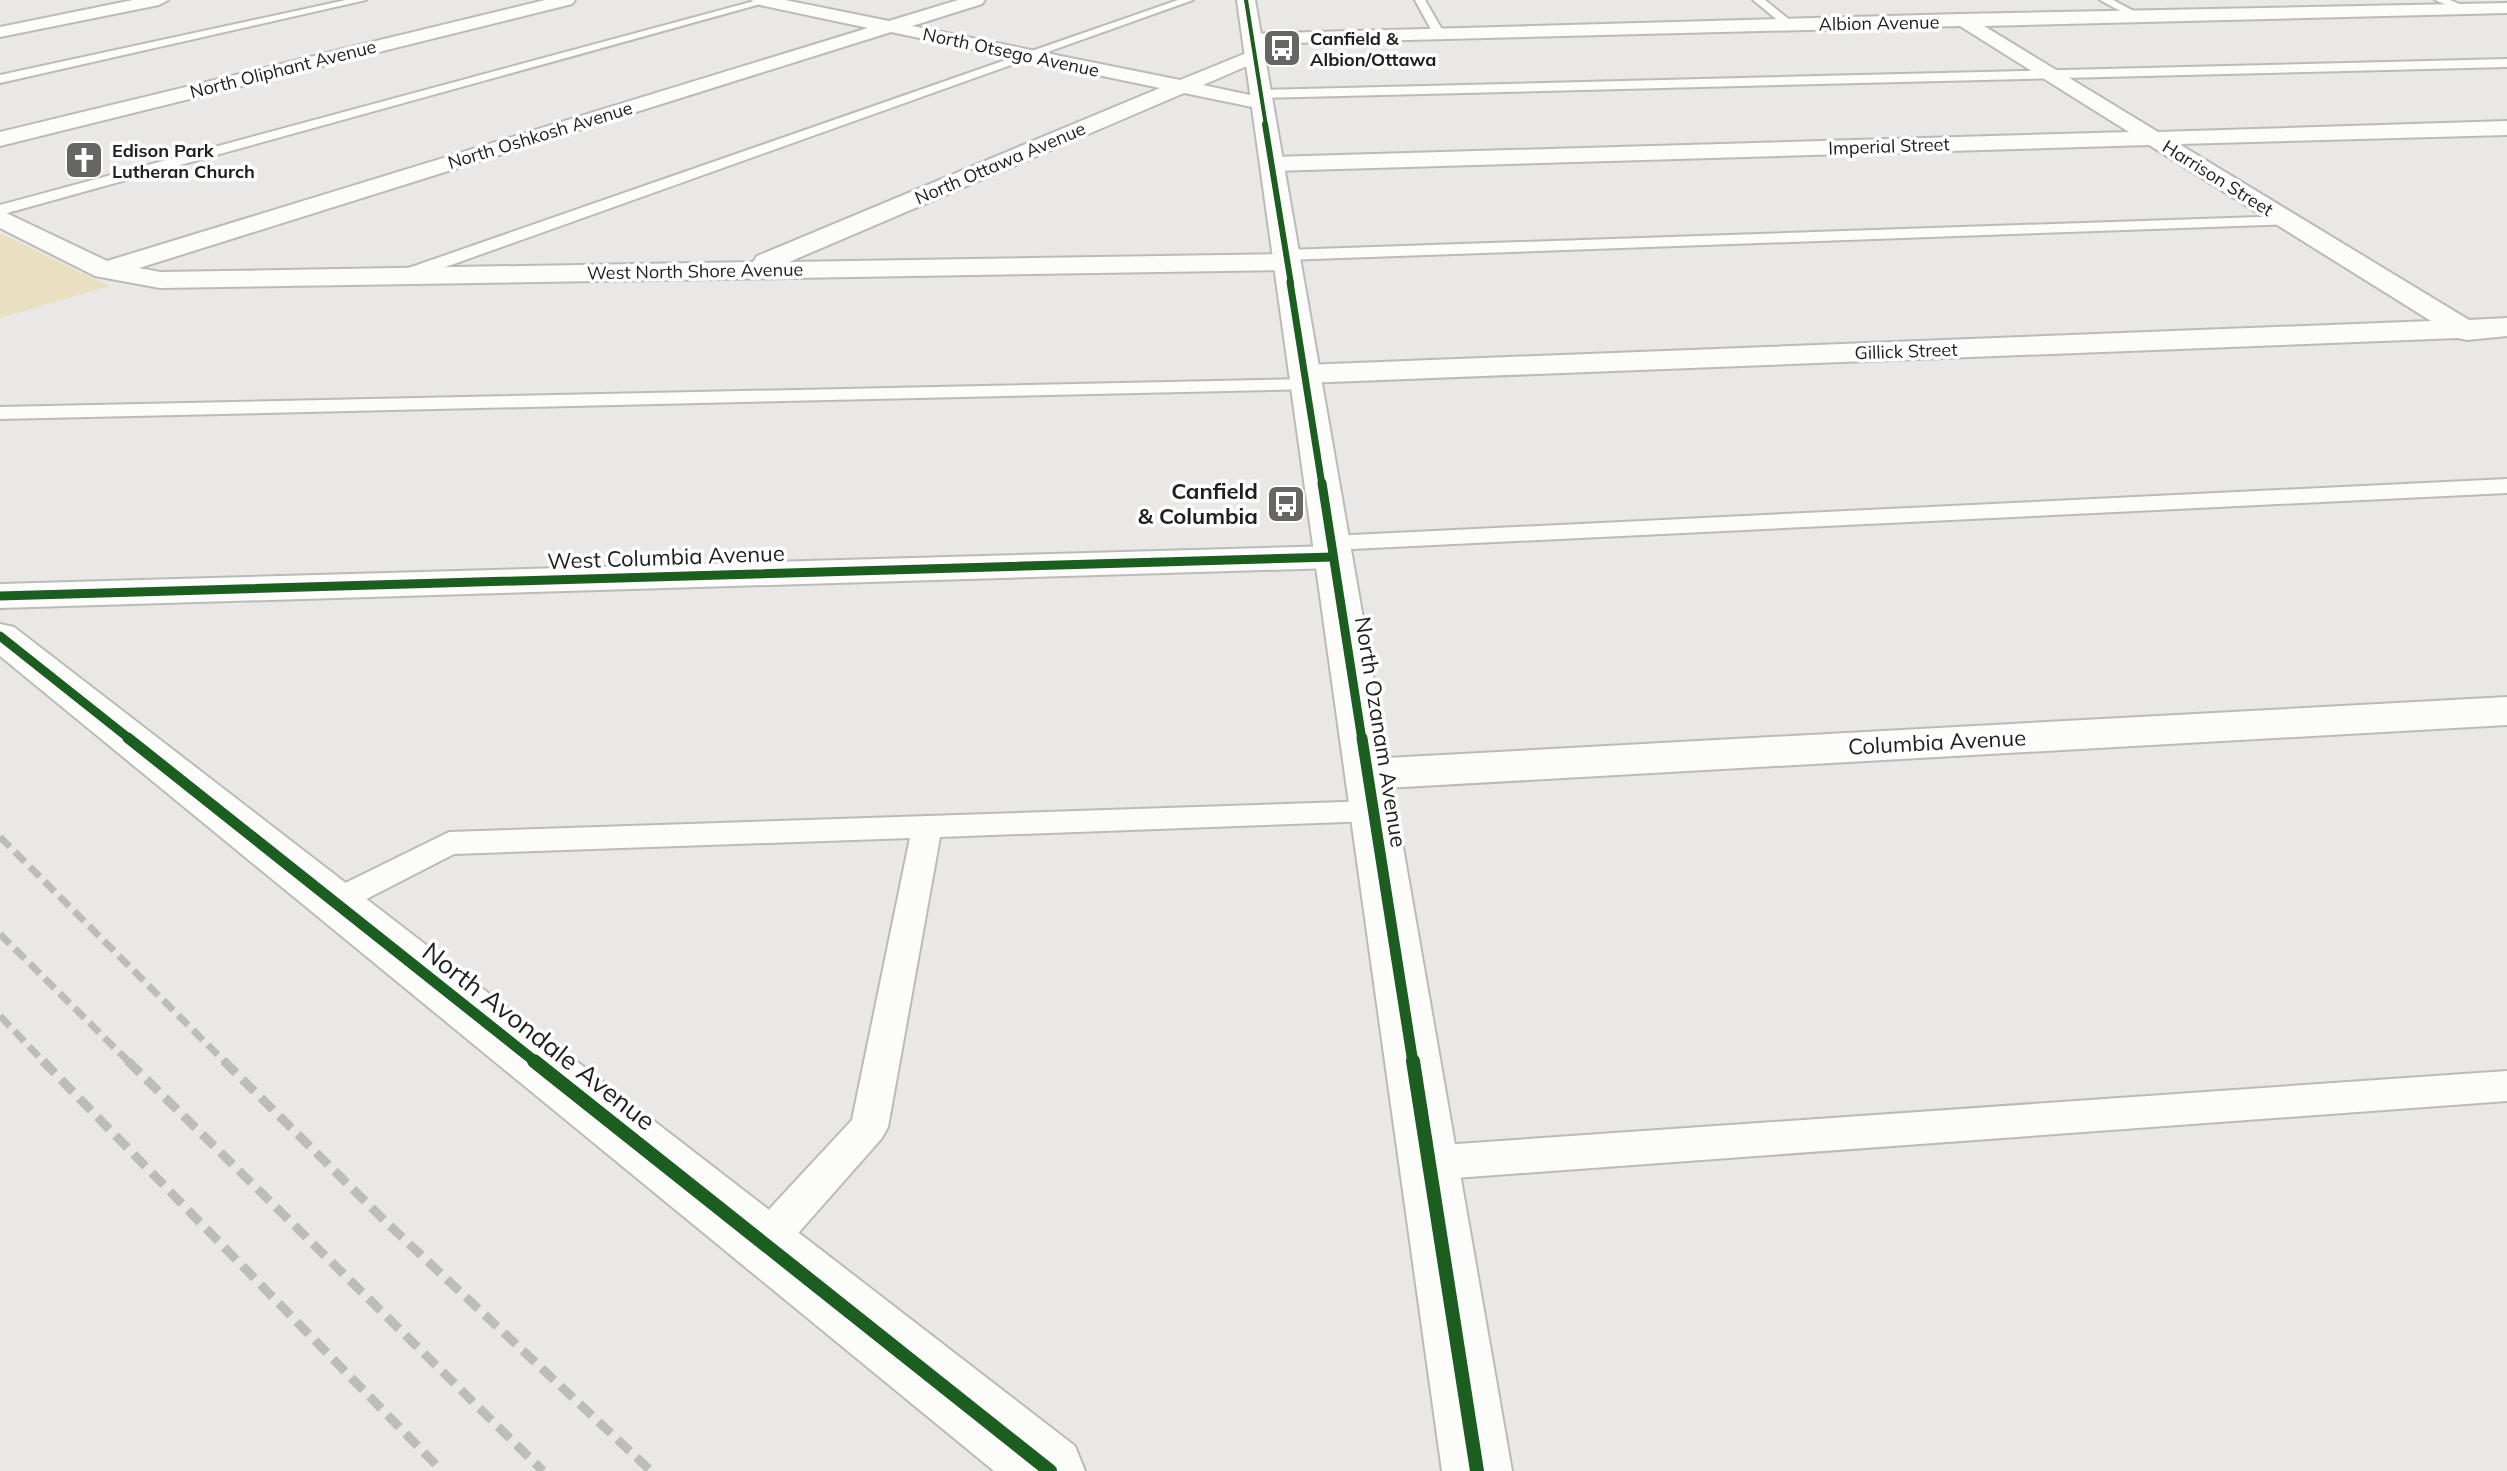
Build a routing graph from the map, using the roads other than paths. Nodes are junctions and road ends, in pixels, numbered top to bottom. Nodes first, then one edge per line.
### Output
1 (159, 0) edge
2 (361, 0) edge
3 (566, 0) edge
4 (765, 0) edge
5 (976, 0) edge
6 (1188, 0) edge
7 (1420, 0) edge
8 (1758, 0) edge
9 (1929, 0) edge
10 (2105, 0) edge
11 (2265, 0) edge
12 (2440, 0) edge
13 (2507, 8) edge
14 (2465, 9) junction
15 (1595, 10) dead end
16 (2296, 13) junction
17 (2139, 17) junction
18 (1963, 21) junction
19 (1790, 25) junction
20 (887, 27) junction
21 (1612, 29) junction
22 (0, 32) edge
23 (1438, 33) junction
24 (1025, 55) junction
25 (1255, 58) edge
26 (2507, 63) edge
27 (2049, 74) junction
28 (0, 79) edge
29 (1179, 87) junction
30 (2507, 128) edge
31 (2154, 138) junction
32 (0, 139) edge
33 (1272, 164) junction
34 (0, 210) edge
35 (0, 218) edge
36 (2288, 221) junction
37 (1286, 258) junction
38 (105, 270) junction
39 (746, 270) junction
40 (403, 276) junction
41 (2464, 329) junction
42 (2502, 338) edge
43 (1306, 380) junction
44 (0, 413) edge
45 (2507, 486) edge
46 (1332, 550) junction
47 (0, 596) edge
48 (0, 636) edge
49 (2507, 711) edge
50 (1370, 792) junction
51 (927, 826) junction
52 (334, 902) junction
53 (2507, 1086) edge
54 (1428, 1163) junction
55 (764, 1243) junction
56 (1050, 1471) edge
57 (1477, 1471) edge

1 - 22 street
2 - 28 lane
3 - 32 street, North Oliphant Avenue
4 - 20 street, North Otsego Avenue
4 - 34 lane
5 - 20 street, North Oshkosh Avenue
6 - 24 lane
7 - 23 lane
8 - 19 lane
9 - 18 street, Harrison Street
10 - 17 lane
11 - 16 street
12 - 14 lane
13 - 14 street, Albion Avenue
14 - 16 street, Albion Avenue
15 - 21 street
16 - 17 street, Albion Avenue
17 - 18 street, Albion Avenue
18 - 19 street, Albion Avenue
18 - 27 street, Harrison Street
19 - 21 street, Albion Avenue
20 - 24 street, North Otsego Avenue
20 - 38 street, North Oshkosh Avenue
21 - 23 street, Albion Avenue
23 - 25 street, Albion Avenue
24 - 29 street, North Otsego Avenue
24 - 40 lane
25 - 27 lane
25 - 29 street, North Ottawa Avenue
25 - 29 street, North Otsego Avenue
25 - 33 street, North Ozanam Avenue
26 - 27 lane
27 - 31 street, Harrison Street
29 - 39 street, North Ottawa Avenue
30 - 31 street, Imperial Street
31 - 33 street, Imperial Street
31 - 36 street, Harrison Street
33 - 37 street, North Ozanam Avenue
35 - 38 street
36 - 37 lane
36 - 41 street, Harrison Street
37 - 39 street, West North Shore Avenue
37 - 43 street, North Ozanam Avenue
38 - 40 street, West North Shore Avenue
39 - 40 street, West North Shore Avenue
41 - 42 street, Gillick Street
41 - 43 street, Gillick Street
43 - 44 lane
43 - 46 street, North Ozanam Avenue
45 - 46 lane
46 - 47 street, West Columbia Avenue
46 - 50 street, North Ozanam Avenue
48 - 52 street, North Avondale Avenue
49 - 50 street, Columbia Avenue
50 - 51 lane
50 - 54 street, North Ozanam Avenue
51 - 52 lane
51 - 55 lane
52 - 55 street, North Avondale Avenue
53 - 54 lane
54 - 57 street, North Ozanam Avenue
55 - 56 street, North Avondale Avenue

